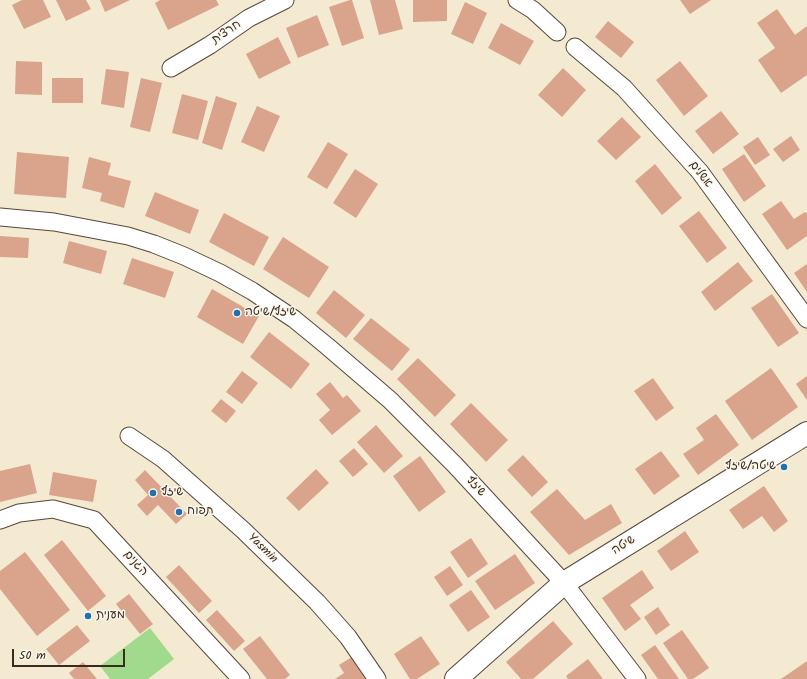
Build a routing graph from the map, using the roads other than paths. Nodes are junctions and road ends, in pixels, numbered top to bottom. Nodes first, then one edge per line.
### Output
1 (285, 0) edge
2 (518, 0) edge
3 (557, 32) dead end
4 (575, 46) dead end
5 (171, 68) dead end
6 (0, 217) edge
7 (807, 319) edge
8 (807, 433) edge
9 (130, 436) dead end
10 (0, 520) edge
11 (564, 583) junction
12 (241, 679) edge
13 (377, 679) edge
14 (456, 679) edge
15 (637, 679) edge

1 - 5 street, חרצית
2 - 3 street
4 - 7 street, אשלים
6 - 11 street, שיזף
8 - 11 street, שיטה
9 - 13 street, Yasmin
10 - 12 street, הגנים
11 - 14 street, שיטה
11 - 15 street, שיזף

